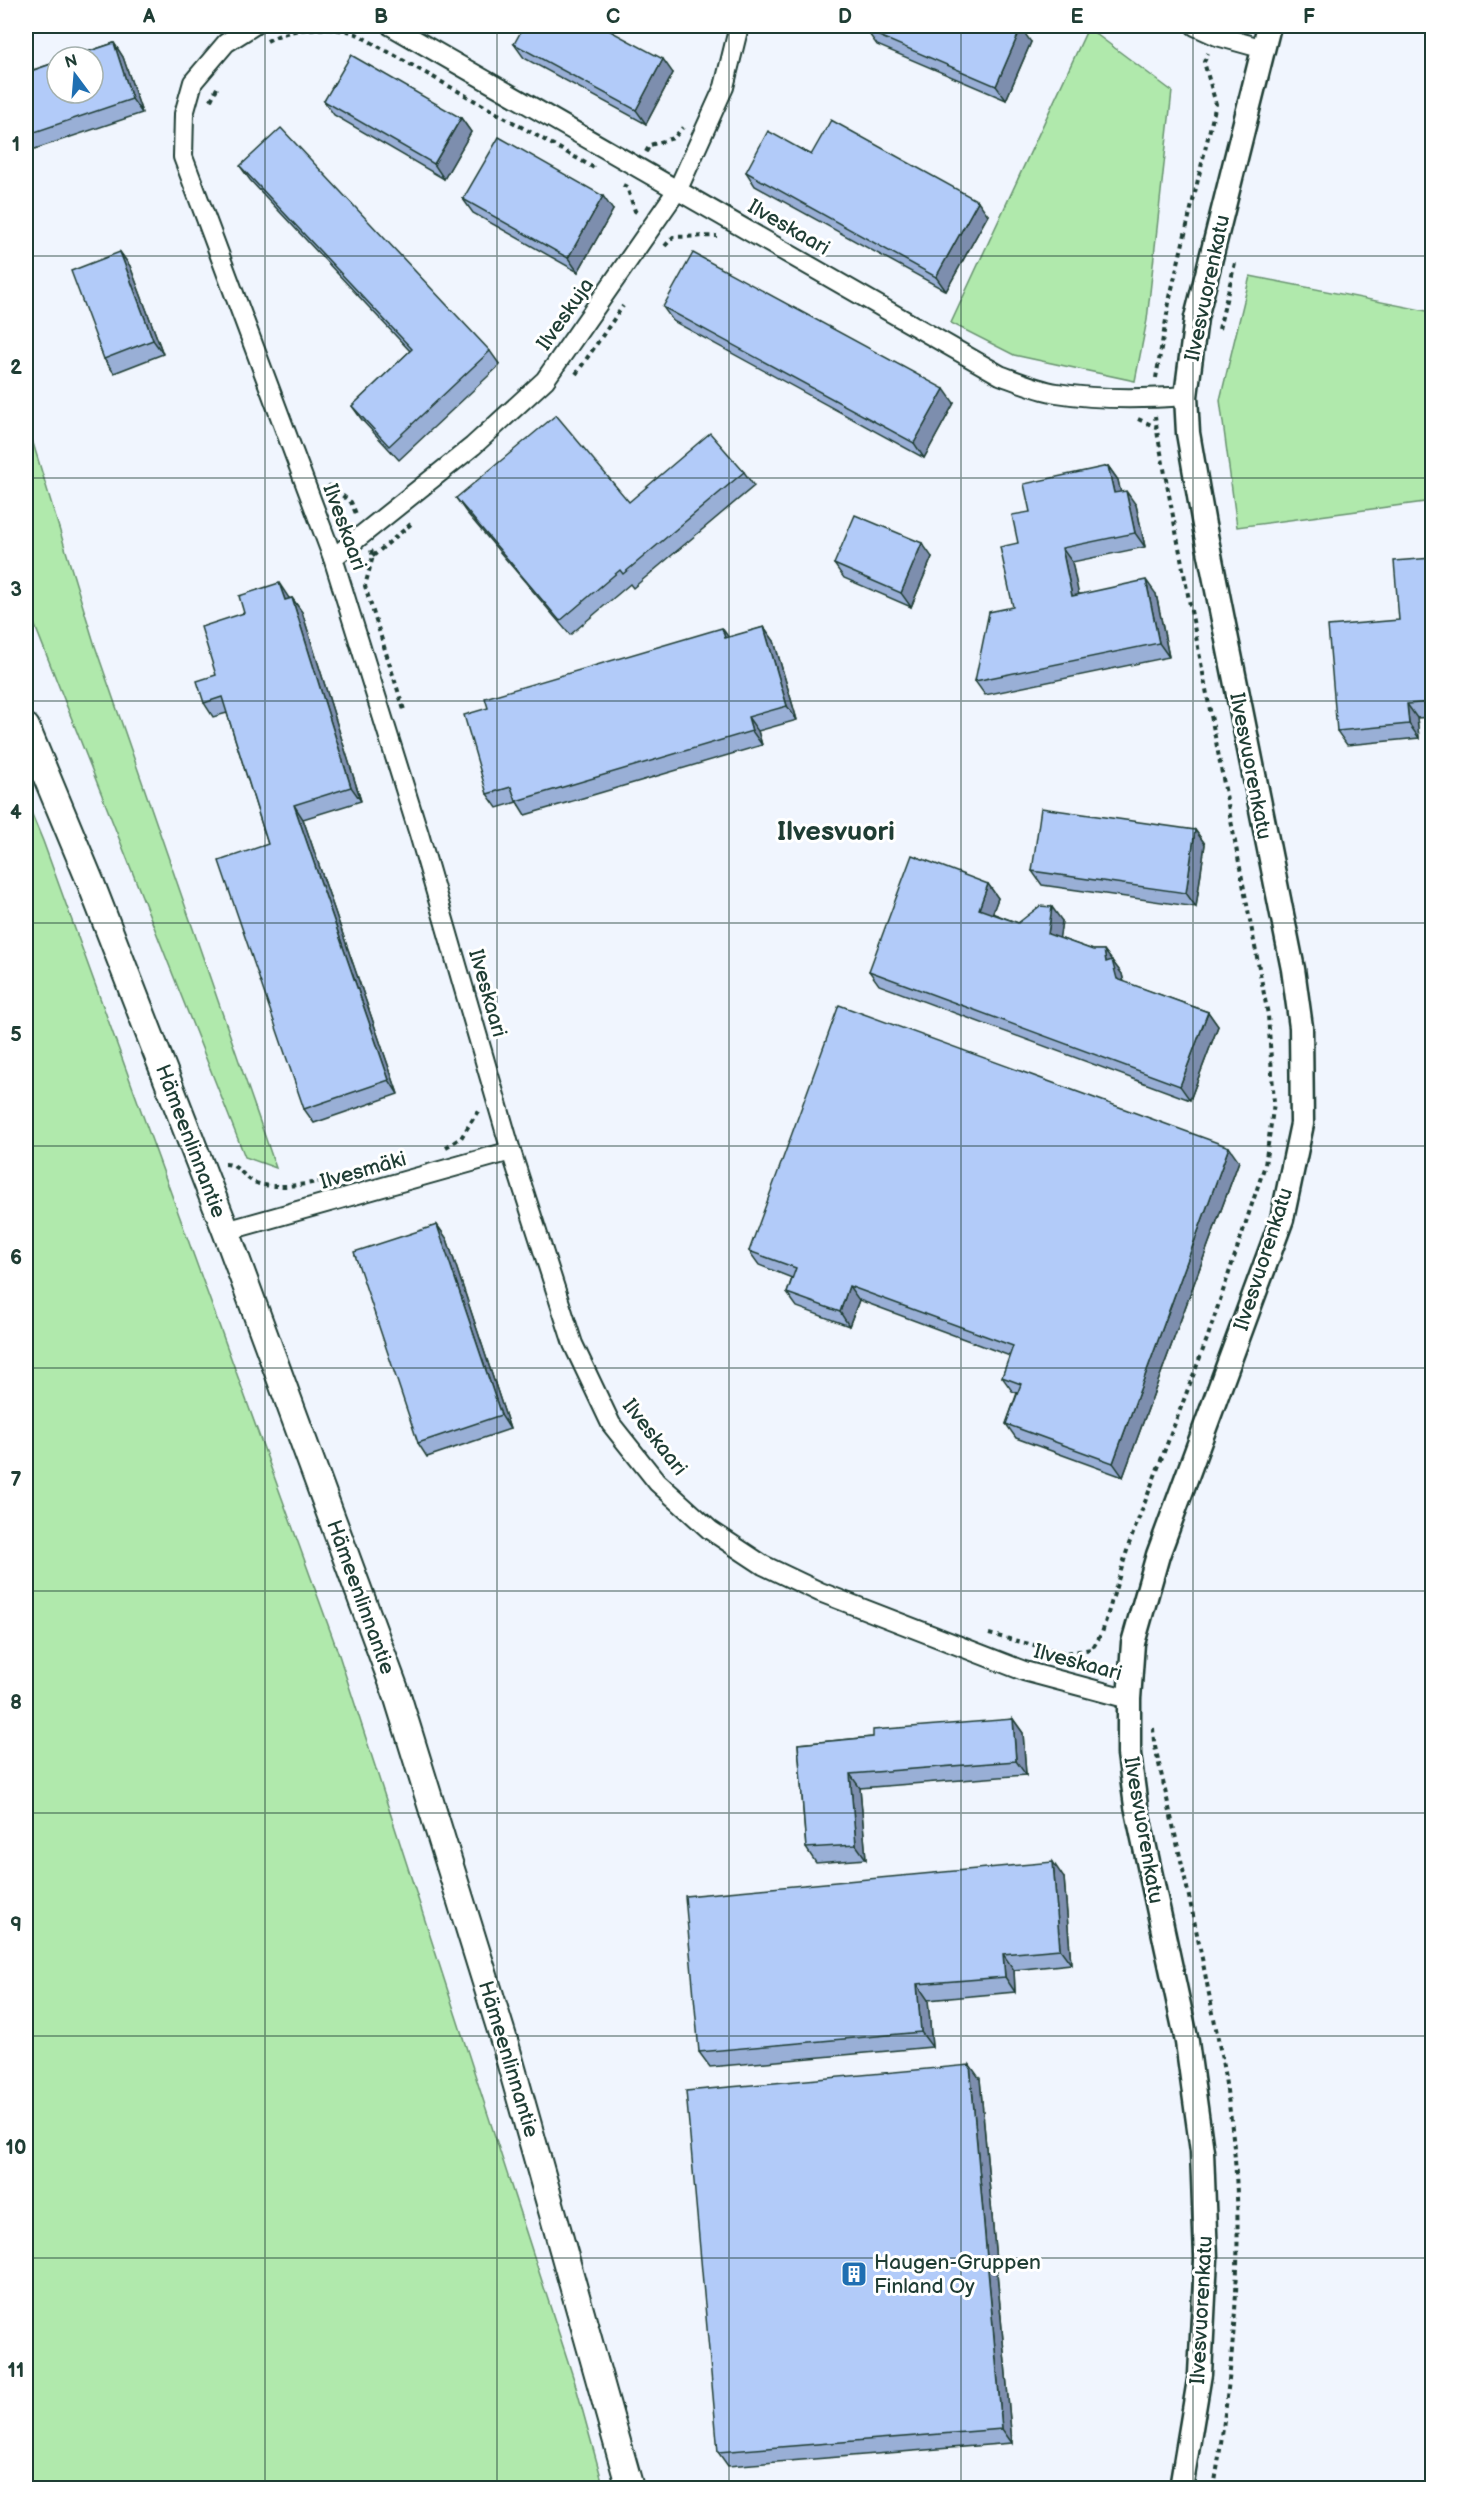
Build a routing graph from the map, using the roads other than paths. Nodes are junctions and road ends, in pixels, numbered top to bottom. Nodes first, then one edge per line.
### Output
1 (253, 26) edge
2 (391, 26) edge
3 (739, 26) edge
4 (1195, 26) edge
5 (1269, 26) edge
6 (1264, 48) junction
7 (678, 189) junction
8 (1186, 396) junction
9 (333, 558) junction
10 (26, 727) edge
11 (511, 1151) junction
12 (226, 1231) junction
13 (1129, 1699) junction
14 (630, 2488) edge
15 (1181, 2488) edge

1 - 9 street, Ilveskaari
2 - 7 street, Ilveskaari
3 - 7 street, Ilveskuja
4 - 6 street
5 - 6 street, Ilvesvuorenkatu
6 - 8 street, Ilvesvuorenkatu
7 - 8 street, Ilveskaari
7 - 9 street, Ilveskuja
8 - 13 street, Ilvesvuorenkatu
9 - 11 street, Ilveskaari
10 - 12 main road, Hämeenlinnantie
11 - 12 street, Ilvesmäki
11 - 13 street, Ilveskaari
12 - 14 main road, Hämeenlinnantie
13 - 15 street, Ilvesvuorenkatu

